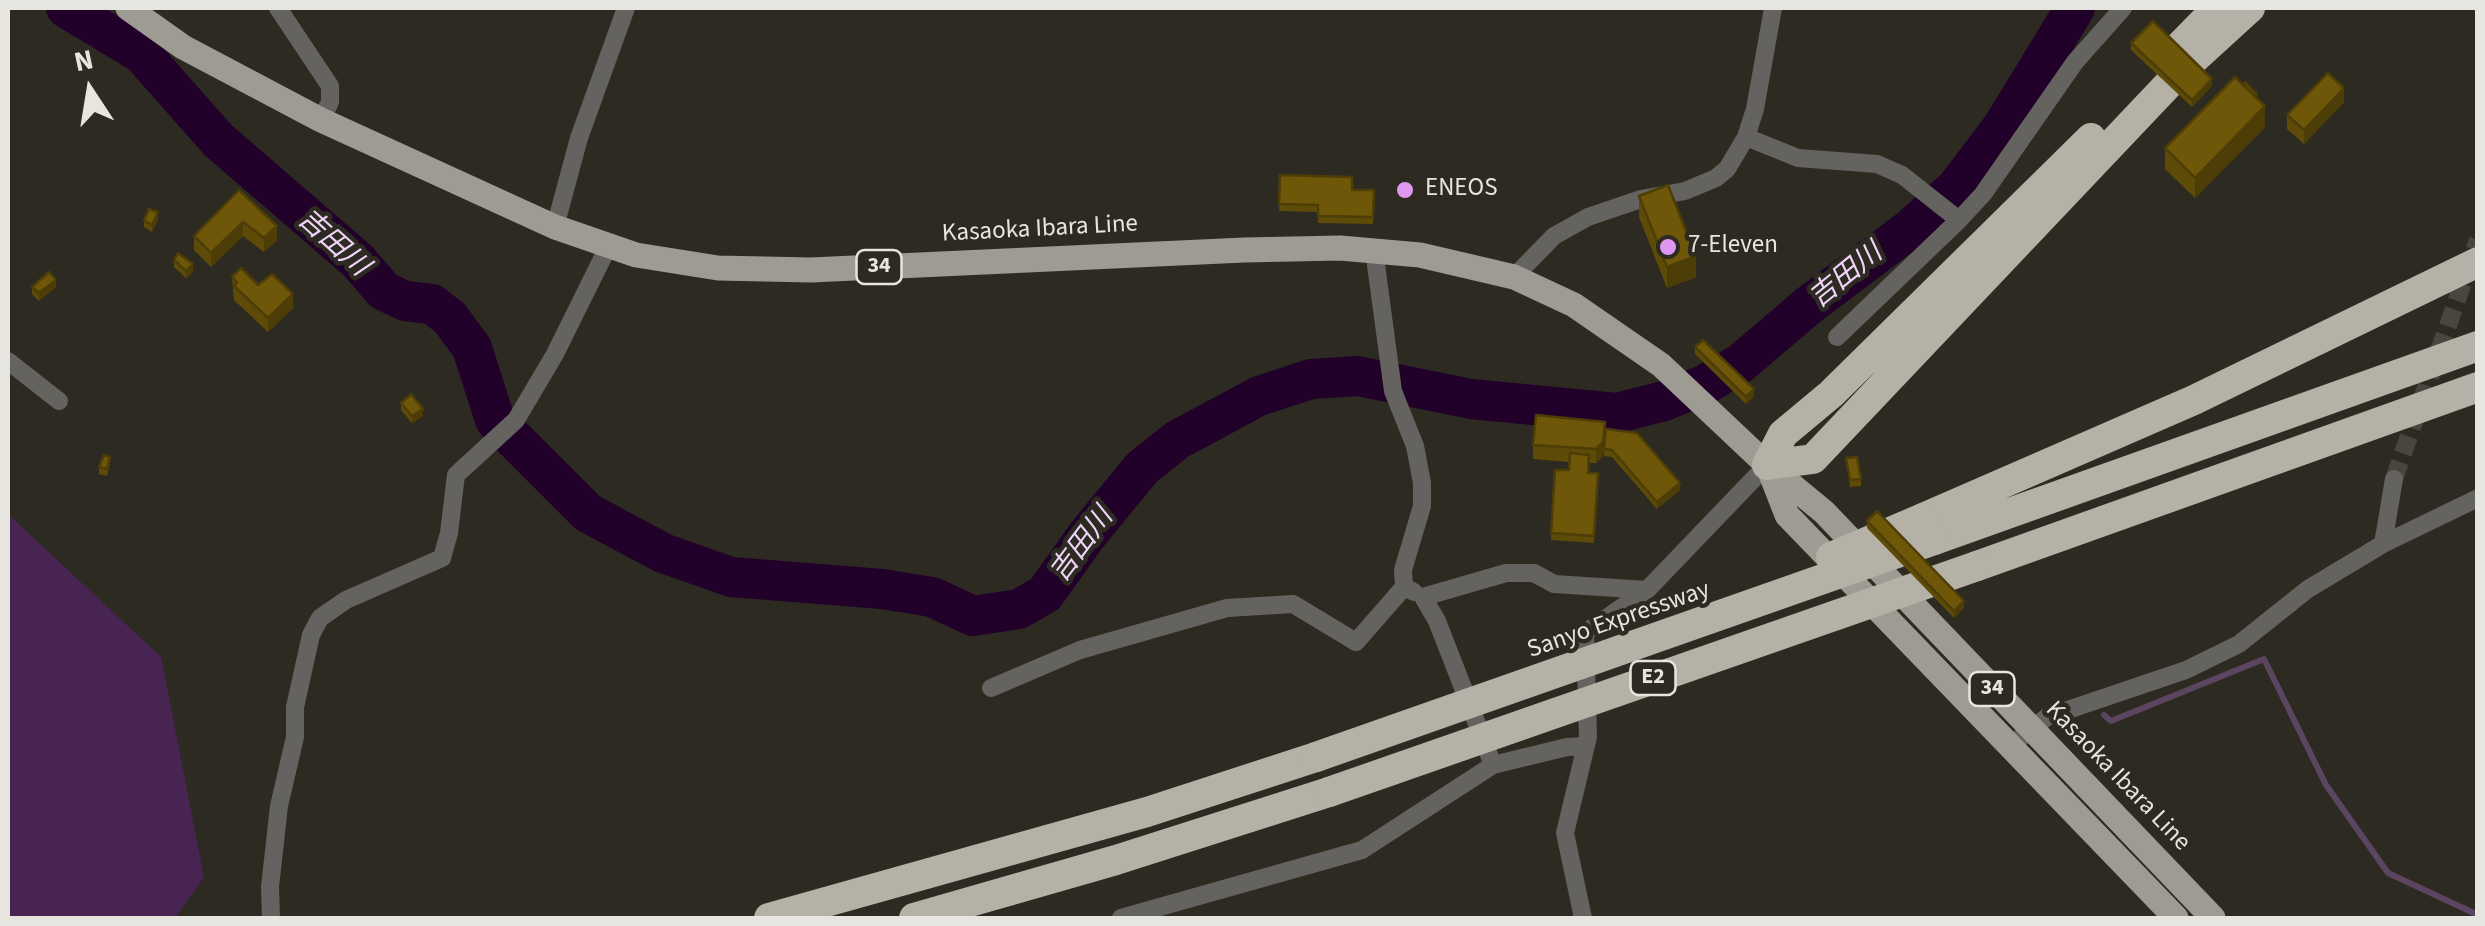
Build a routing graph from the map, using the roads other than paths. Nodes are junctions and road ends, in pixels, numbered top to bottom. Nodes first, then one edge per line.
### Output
1 (128, 8) edge
2 (278, 8) edge
3 (626, 8) edge
4 (1772, 8) edge
5 (2123, 8) edge
6 (2217, 8) edge
7 (2250, 8) edge
8 (321, 120) junction
9 (1746, 138) junction
10 (1956, 218) junction
11 (555, 227) junction
12 (608, 247) junction
13 (1379, 250) junction
14 (2478, 262) edge
15 (1514, 277) junction
16 (1837, 337) dead end
17 (2478, 346) edge
18 (8, 361) edge
19 (2478, 387) edge
20 (59, 401) dead end
21 (1767, 464) junction
22 (2394, 479) tunnel mouth
23 (2478, 498) edge
24 (1929, 529) junction
25 (2383, 544) junction
26 (1404, 587) junction
27 (1648, 590) junction
28 (1423, 597) junction
29 (991, 688) dead end
30 (2019, 738) junction
31 (1586, 746) junction
32 (1494, 765) junction
33 (271, 918) edge
34 (769, 918) edge
35 (914, 918) edge
36 (1120, 918) edge
37 (1583, 918) edge
38 (2176, 918) edge
39 (2212, 918) edge

1 - 8 main road, Kasaoka Ibara Line / 34
2 - 8 street
3 - 11 street
4 - 9 street
5 - 10 street
6 - 21 highway
7 - 21 highway
8 - 11 main road, Kasaoka Ibara Line / 34
9 - 10 street
9 - 15 street
10 - 16 street
11 - 12 main road, Kasaoka Ibara Line / 34
12 - 13 main road, Kasaoka Ibara Line / 34
12 - 33 street
13 - 15 main road, Kasaoka Ibara Line / 34
13 - 26 street
14 - 24 highway
15 - 21 main road, Kasaoka Ibara Line / 34
17 - 24 highway
18 - 20 street
19 - 35 highway, E2, bridge
21 - 27 street
21 - 30 main road, Kasaoka Ibara Line / 34
22 - 25 street
23 - 25 street
24 - 34 highway, Sanyo Expressway, bridge
25 - 30 street
26 - 28 street
26 - 29 street
27 - 28 street
27 - 31 street
28 - 32 street
30 - 38 main road, Kasaoka Ibara Line / 34
30 - 39 main road, Kasaoka Ibara Line / 34
31 - 32 street
31 - 37 street
32 - 36 street

